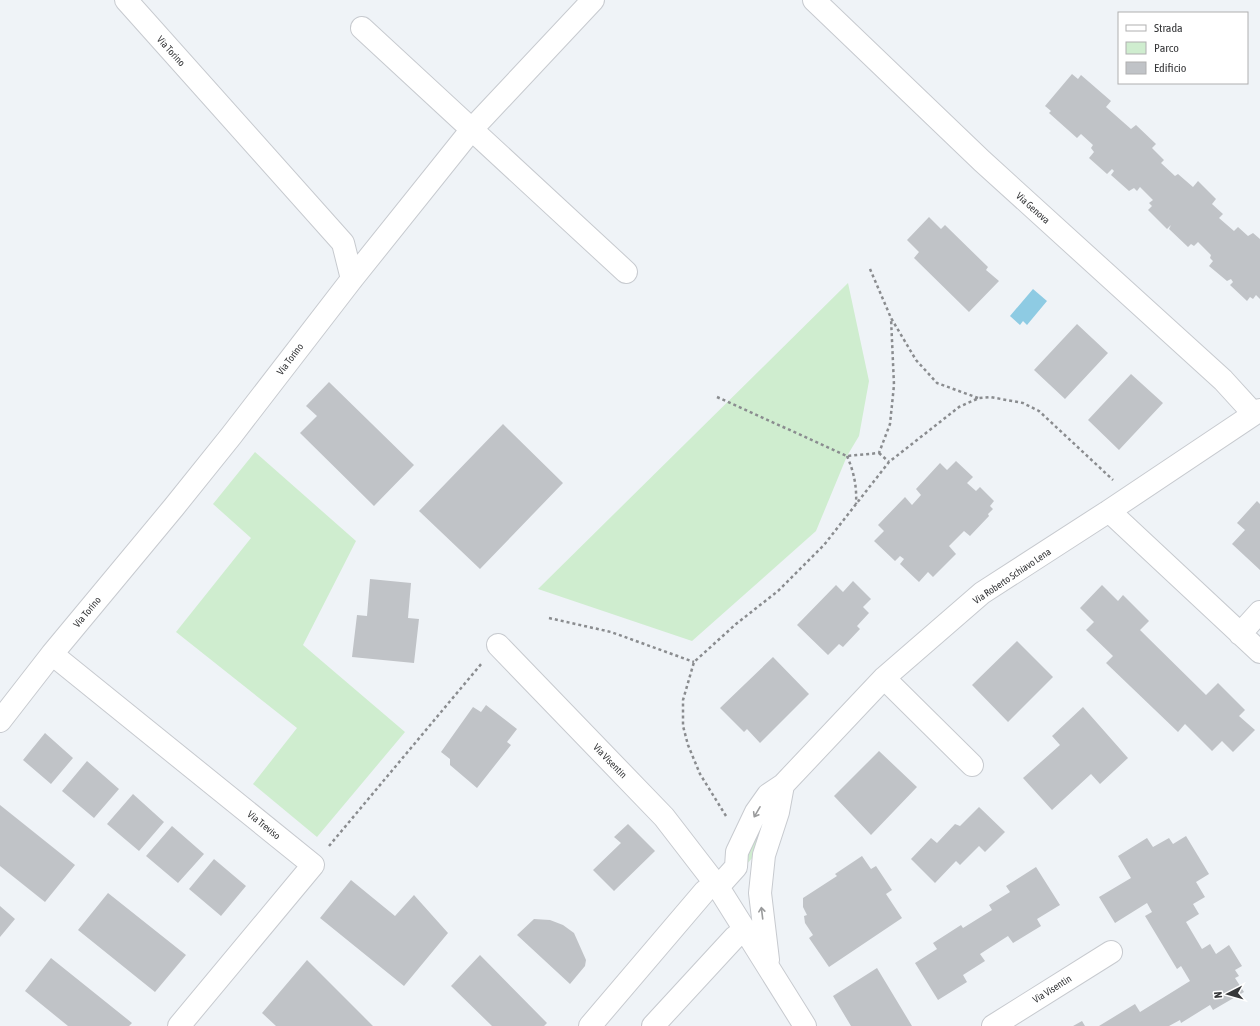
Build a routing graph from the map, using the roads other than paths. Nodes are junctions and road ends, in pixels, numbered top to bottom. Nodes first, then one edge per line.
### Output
1 (126, 0) edge
2 (592, 0) edge
3 (814, 0) edge
4 (362, 28) dead end
5 (472, 129) junction
6 (626, 272) dead end
7 (352, 279) junction
8 (1257, 412) edge
9 (1109, 511) junction
10 (1260, 612) edge
11 (1240, 634) junction
12 (498, 645) dead end
13 (1260, 652) edge
14 (52, 654) junction
15 (884, 678) junction
16 (0, 721) edge
17 (972, 765) dead end
18 (783, 785) junction
19 (764, 855) junction
20 (712, 880) junction
21 (745, 929) junction
22 (1110, 952) dead end
23 (768, 966) junction
24 (179, 1026) edge
25 (590, 1026) edge
26 (653, 1026) edge
27 (805, 1026) edge
28 (993, 1026) edge

1 - 7 street, Via Torino
2 - 5 street
3 - 8 street, Via Genova
4 - 5 street
5 - 6 street
5 - 7 street
7 - 14 street, Via Torino
8 - 9 street, Via Roberto Schiavo Lena
9 - 11 street
9 - 15 street, Via Roberto Schiavo Lena
10 - 11 street
11 - 13 street
12 - 20 street, Via Visentin
14 - 16 street, Via Torino
14 - 24 street, Via Treviso
15 - 17 street
15 - 18 street, Via Roberto Schiavo Lena
18 - 19 street
18 -> 20 street, Via Roberto Schiavo Lena
19 - 20 street
23 -> 19 street
20 - 21 street, Via Visentin
20 - 25 street
21 - 23 street, Via Visentin
21 - 26 street
22 - 28 street, Via Visentin
23 - 27 street, Via Visentin

